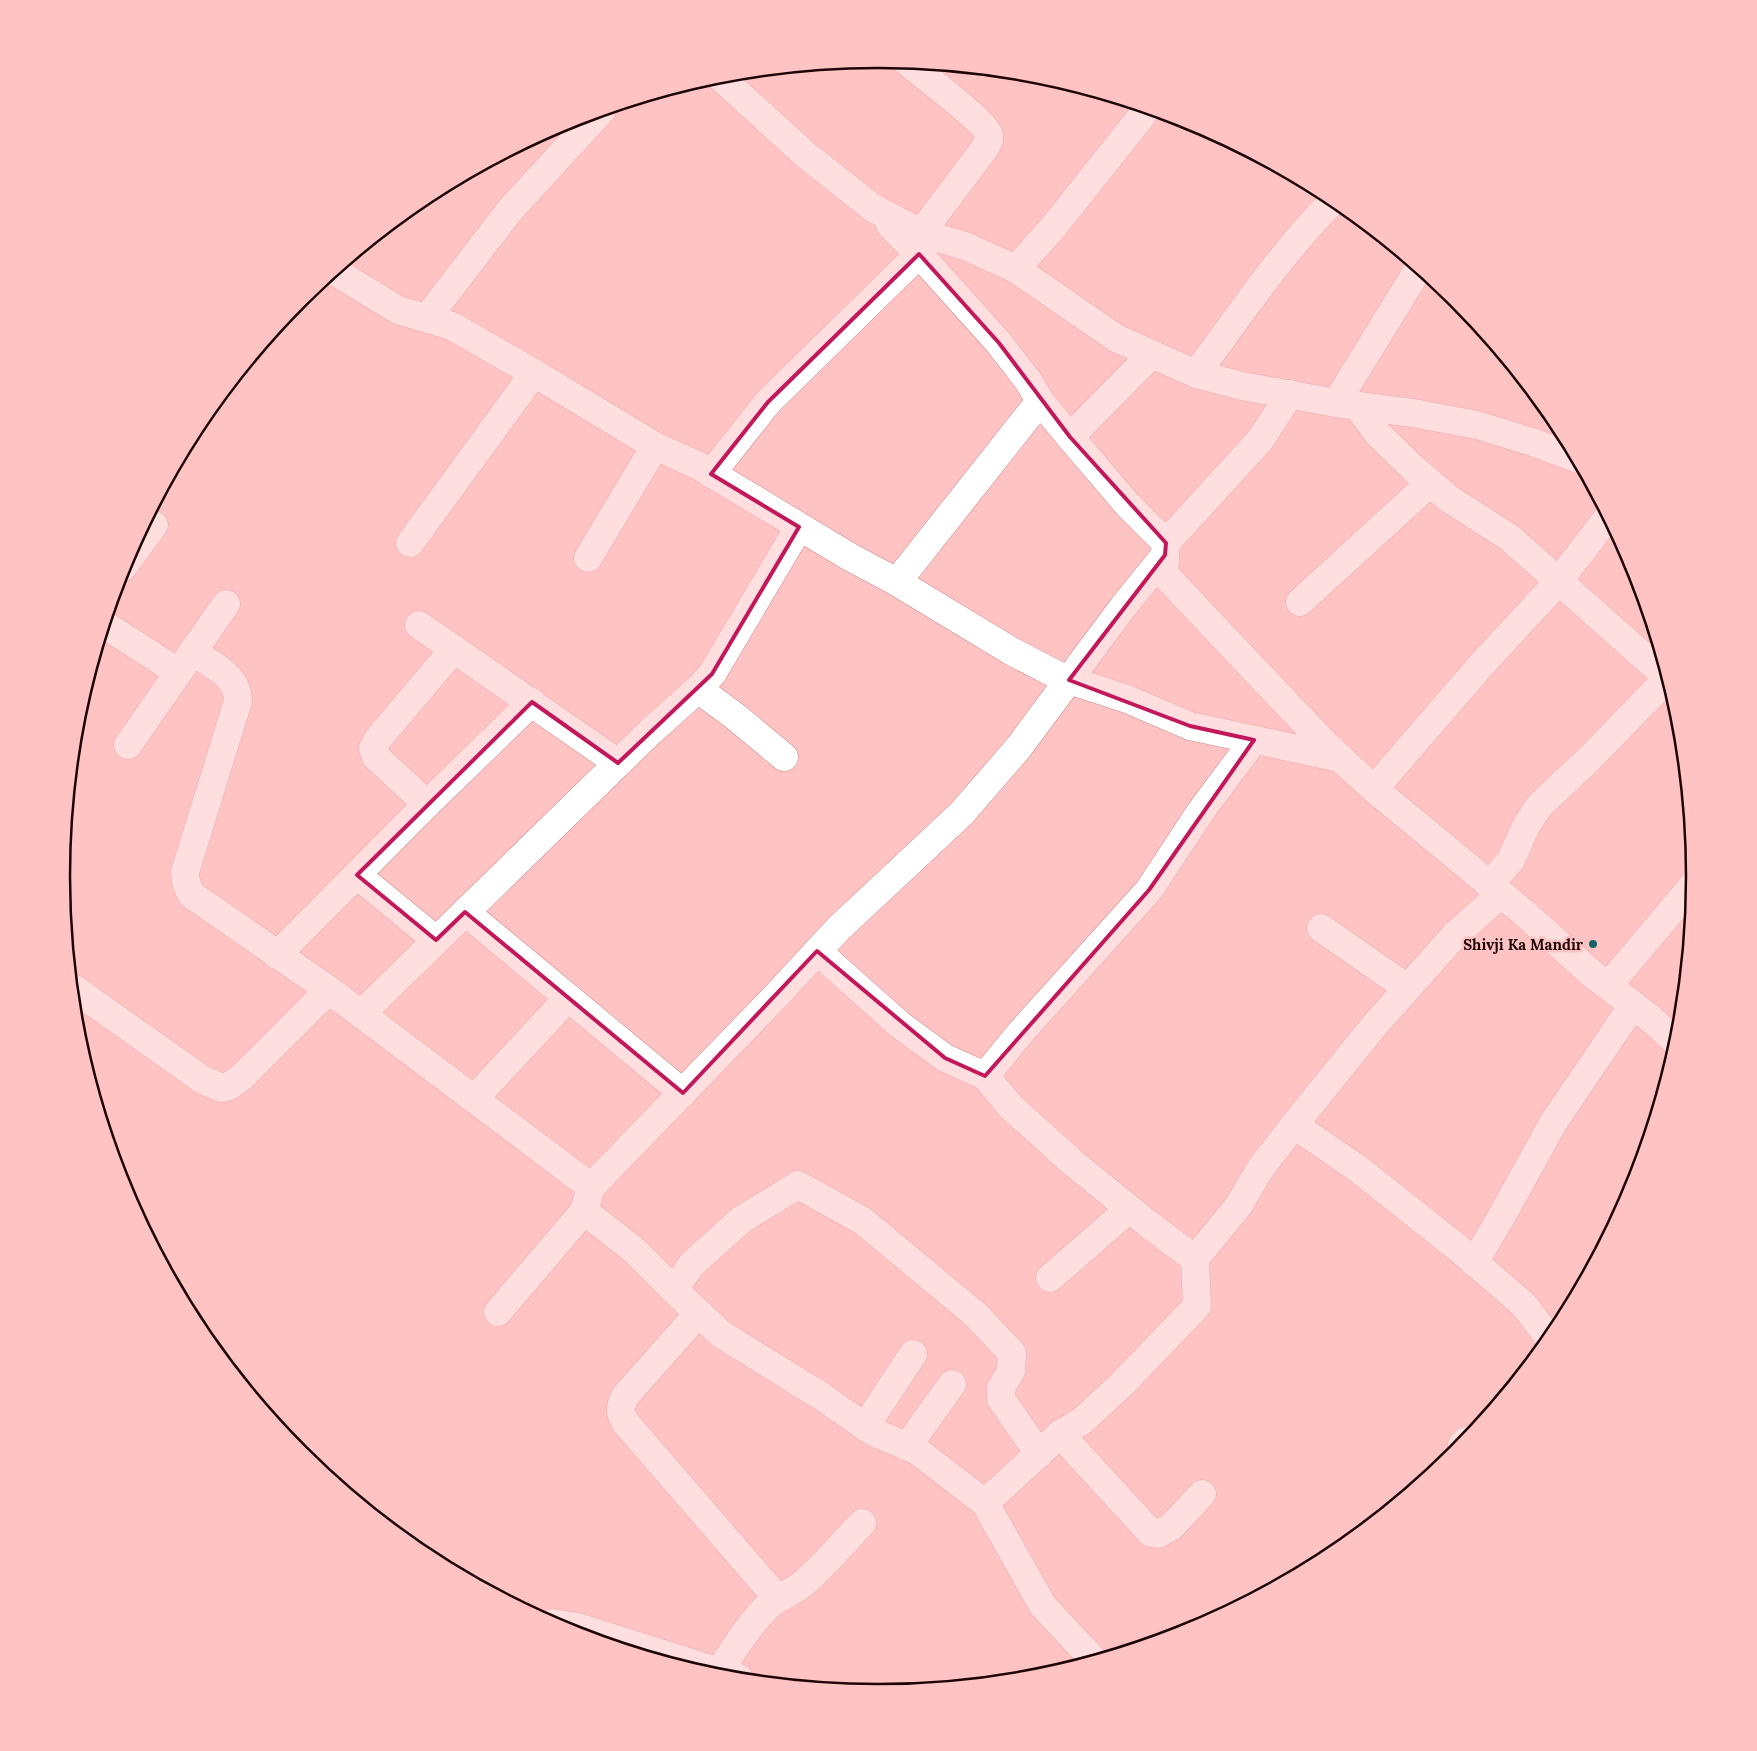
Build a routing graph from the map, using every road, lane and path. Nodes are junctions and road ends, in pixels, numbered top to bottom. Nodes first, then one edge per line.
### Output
1 (914, 69) edge
2 (726, 82) edge
3 (1144, 112) edge
4 (593, 120) edge
5 (1329, 205) edge
6 (920, 243) junction
7 (1016, 269) junction
8 (1416, 273) edge
9 (340, 274) edge
10 (426, 318) junction
11 (1152, 354) junction
12 (534, 373) junction
13 (1196, 374) junction
14 (1290, 394) junction
15 (1040, 401) junction
16 (1347, 405) junction
17 (1070, 437) junction
18 (655, 446) junction
19 (1567, 455) edge
20 (711, 474) junction
21 (1430, 483) junction
22 (1605, 521) edge
23 (154, 525) dead end
24 (799, 527) junction
25 (146, 536) edge
26 (410, 543) dead end
27 (1165, 548) junction
28 (588, 558) dead end
29 (897, 582) junction
30 (1558, 582) junction
31 (1300, 602) dead end
32 (226, 604) dead end
33 (419, 625) dead end
34 (110, 627) edge
35 (454, 649) junction
36 (185, 662) junction
37 (1660, 671) edge
38 (1069, 680) junction
39 (1663, 683) edge
40 (698, 689) junction
41 (532, 702) junction
42 (1254, 740) junction
43 (128, 744) dead end
44 (784, 757) dead end
45 (1340, 758) junction
46 (618, 763) junction
47 (1374, 789) junction
48 (427, 804) junction
49 (357, 875) junction
50 (1495, 889) junction
51 (1686, 894) edge
52 (465, 912) junction
53 (1320, 928) dead end
54 (436, 940) junction
55 (817, 951) junction
56 (277, 955) junction
57 (1608, 986) junction
58 (1407, 988) junction
59 (329, 990) junction
60 (79, 992) edge
61 (568, 998) junction
62 (1633, 1005) junction
63 (361, 1014) junction
64 (1670, 1037) edge
65 (985, 1076) junction
66 (683, 1093) junction
67 (474, 1099) junction
68 (1294, 1125) junction
69 (587, 1199) junction
70 (1130, 1209) junction
71 (1195, 1259) junction
72 (1474, 1262) junction
73 (1050, 1278) dead end
74 (674, 1290) junction
75 (498, 1312) dead end
76 (698, 1314) junction
77 (1545, 1332) edge
78 (913, 1354) dead end
79 (952, 1384) dead end
80 (865, 1426) junction
81 (1060, 1434) junction
82 (907, 1446) junction
83 (1039, 1454) junction
84 (1202, 1494) dead end
85 (985, 1503) junction
86 (862, 1523) dead end
87 (777, 1598) junction
88 (608, 1637) edge
89 (642, 1648) edge
90 (1090, 1655) edge
91 (731, 1670) edge

1 - 6 street
2 - 6 street
3 - 7 street
4 - 10 street
5 - 13 street
6 - 7 street
6 - 15 street
6 - 20 street
7 - 11 street
8 - 16 street
9 - 10 street
10 - 12 street
11 - 13 street
11 - 17 street
12 - 18 street
12 - 26 street
13 - 14 street
14 - 16 street
14 - 27 street
15 - 17 street
15 - 29 street
16 - 19 street
16 - 21 street
17 - 27 street
18 - 20 street
18 - 28 street
20 - 24 street
21 - 30 street
21 - 31 street
22 - 30 street
23 - 25 street
24 - 29 street
24 - 40 street
27 - 38 street
27 - 45 street
29 - 38 street
30 - 37 street
30 - 47 street
32 - 36 street
33 - 35 street
34 - 36 street
35 - 41 street
35 - 48 street
36 - 43 street
36 - 56 street
38 - 42 street
38 - 55 street
39 - 50 street
40 - 44 street
40 - 46 street
41 - 46 street
41 - 48 street
42 - 45 street
42 - 65 street
45 - 47 street
46 - 52 street
47 - 50 street
48 - 49 street
49 - 54 street
49 - 56 street
50 - 57 street
50 - 58 street
51 - 57 street
52 - 54 street
52 - 61 street
53 - 58 street
54 - 63 street
55 - 65 street
55 - 66 street
56 - 59 street
57 - 62 street
58 - 68 street
59 - 60 street
59 - 63 street
61 - 66 street
61 - 67 street
62 - 64 street
62 - 72 street
63 - 67 street
65 - 70 street
66 - 69 street
67 - 69 street
68 - 71 street
68 - 72 street
69 - 74 street
69 - 75 street
70 - 71 street
70 - 73 street
71 - 81 street
72 - 77 street
74 - 76 street
74 - 83 street
76 - 80 street
76 - 87 street
78 - 80 street
79 - 82 street
80 - 82 street
81 - 83 street
81 - 84 street
82 - 85 street
83 - 85 street
85 - 90 street
86 - 87 street
87 - 91 street
88 - 89 street

